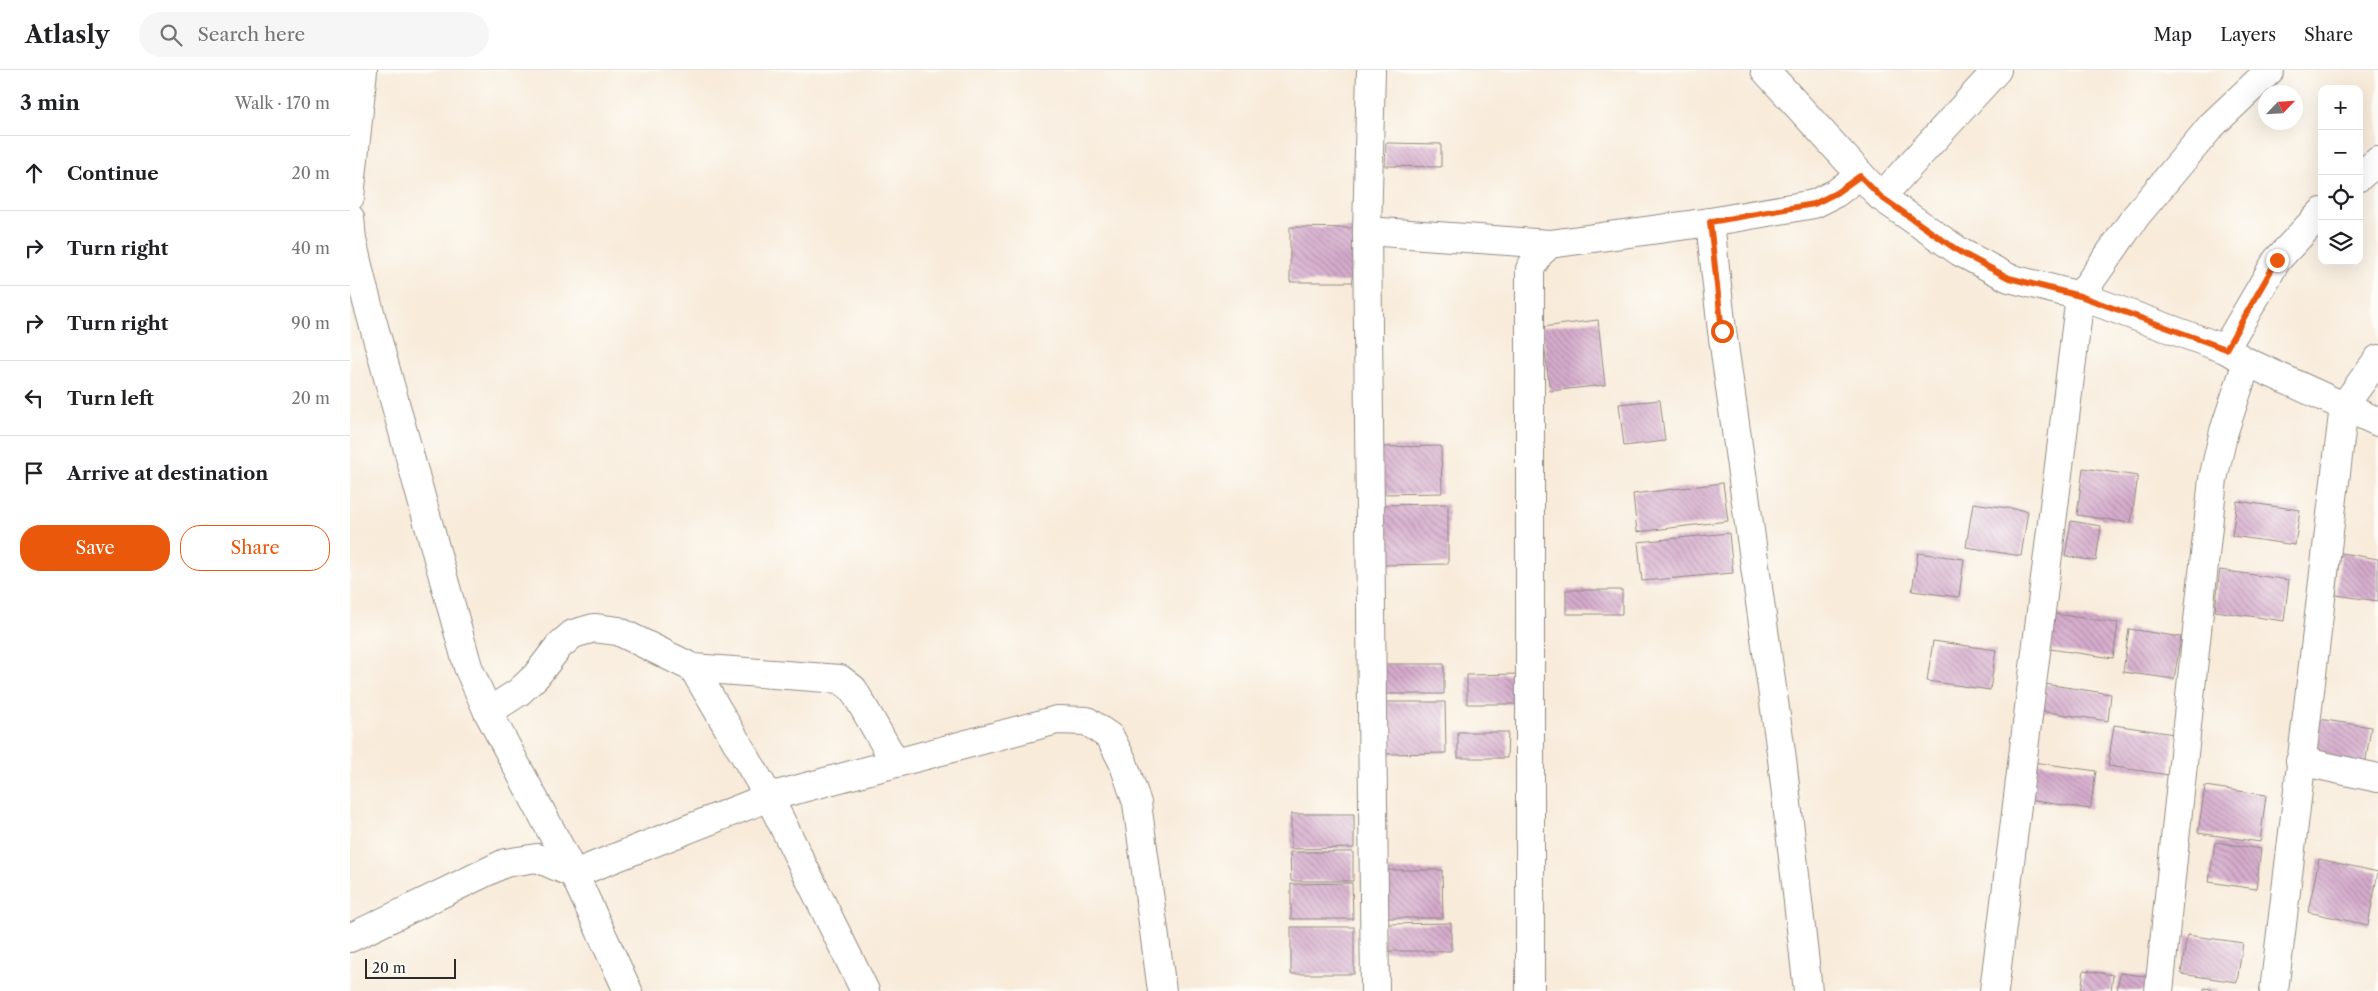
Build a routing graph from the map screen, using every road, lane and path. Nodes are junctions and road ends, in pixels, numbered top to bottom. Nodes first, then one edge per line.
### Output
1 (363, 70) edge
2 (1370, 70) edge
3 (1764, 70) edge
4 (1997, 70) edge
5 (2270, 70) edge
6 (2378, 161) edge
7 (2361, 175) edge
8 (1860, 176) junction
9 (350, 197) edge
10 (1881, 197) junction
11 (2318, 216) edge
12 (350, 218) edge
13 (1710, 222) junction
14 (1366, 230) junction
15 (1550, 244) junction
16 (2080, 296) junction
17 (2236, 355) junction
18 (2378, 359) edge
19 (2344, 406) junction
20 (2378, 422) edge
21 (693, 668) junction
22 (488, 712) junction
23 (2300, 761) junction
24 (895, 762) junction
25 (2378, 778) edge
26 (769, 797) junction
27 (574, 874) junction
28 (350, 938) edge
29 (628, 991) edge
30 (865, 991) edge
31 (1162, 991) edge
32 (1375, 991) edge
33 (1530, 991) edge
34 (1808, 991) edge
35 (1994, 991) edge
36 (2159, 991) edge
37 (2274, 991) edge

1 - 9 street
2 - 14 street
3 - 8 street
4 - 10 street
5 - 16 street
6 - 7 street
8 - 10 street
8 - 13 street
10 - 16 street
11 - 17 street
12 - 22 street
13 - 15 street
13 - 34 street
14 - 15 street
14 - 32 street
15 - 33 street
16 - 17 street
16 - 35 street
17 - 19 street
17 - 36 street
18 - 19 street
19 - 20 street
19 - 23 street
21 - 22 street
21 - 24 street
21 - 26 street
22 - 27 street
23 - 25 street
23 - 37 street
24 - 26 street
24 - 31 street
26 - 27 street
26 - 30 street
27 - 28 street
27 - 29 street

